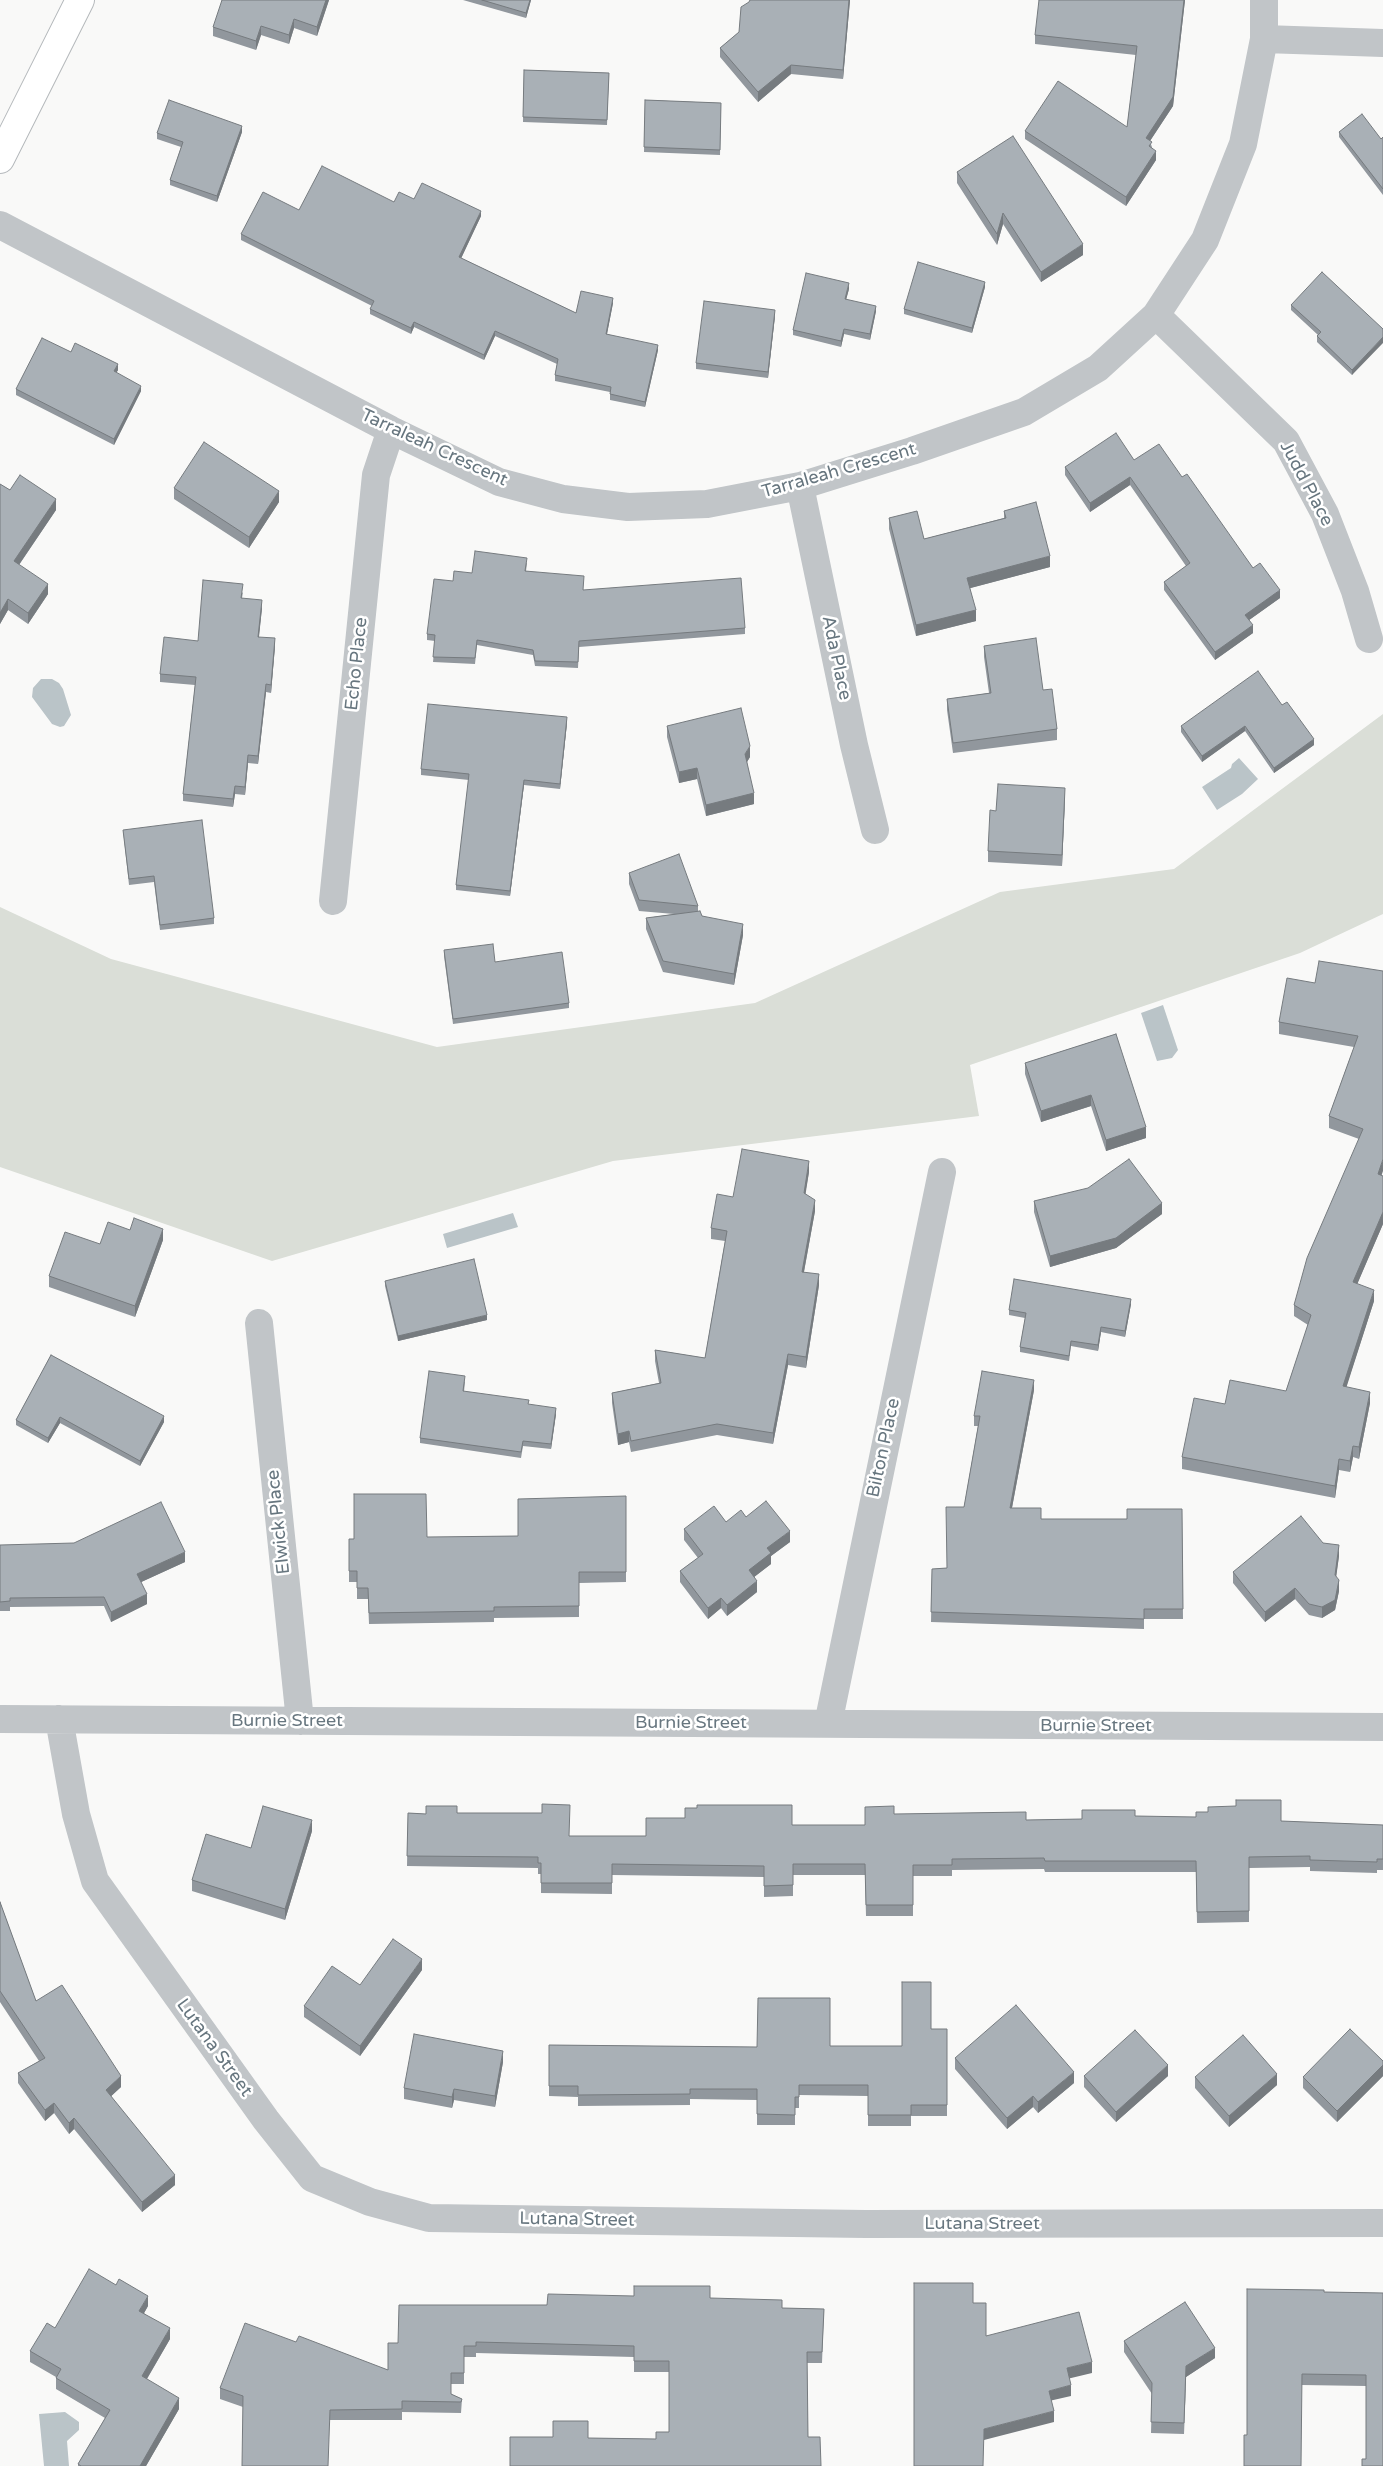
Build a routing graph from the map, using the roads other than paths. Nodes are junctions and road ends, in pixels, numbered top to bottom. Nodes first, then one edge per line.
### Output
1 (80, 0) edge
2 (1264, 0) edge
3 (1264, 39) junction
4 (1383, 43) edge
5 (0, 160) edge
6 (0, 225) edge
7 (1156, 315) junction
8 (391, 430) junction
9 (800, 486) junction
10 (1369, 639) dead end
11 (875, 830) dead end
12 (333, 901) dead end
13 (942, 1172) dead end
14 (259, 1323) dead end
15 (0, 1719) edge
16 (59, 1719) junction
17 (300, 1721) junction
18 (828, 1724) junction
19 (1383, 1727) edge
20 (1383, 2223) edge

1 - 5 main road
2 - 3 street, Tarraleah Crescent
3 - 4 street
3 - 7 street, Tarraleah Crescent
6 - 8 street, Tarraleah Crescent
7 - 9 street, Tarraleah Crescent
7 - 10 street, Judd Place
8 - 9 street, Tarraleah Crescent
8 - 12 street, Echo Place
9 - 11 street, Ada Place
13 - 18 street, Bilton Place
14 - 17 street, Elwick Place
15 - 16 street, Burnie Street
16 - 17 street, Burnie Street
16 - 20 street, Lutana Street
17 - 18 street, Burnie Street
18 - 19 street, Burnie Street

